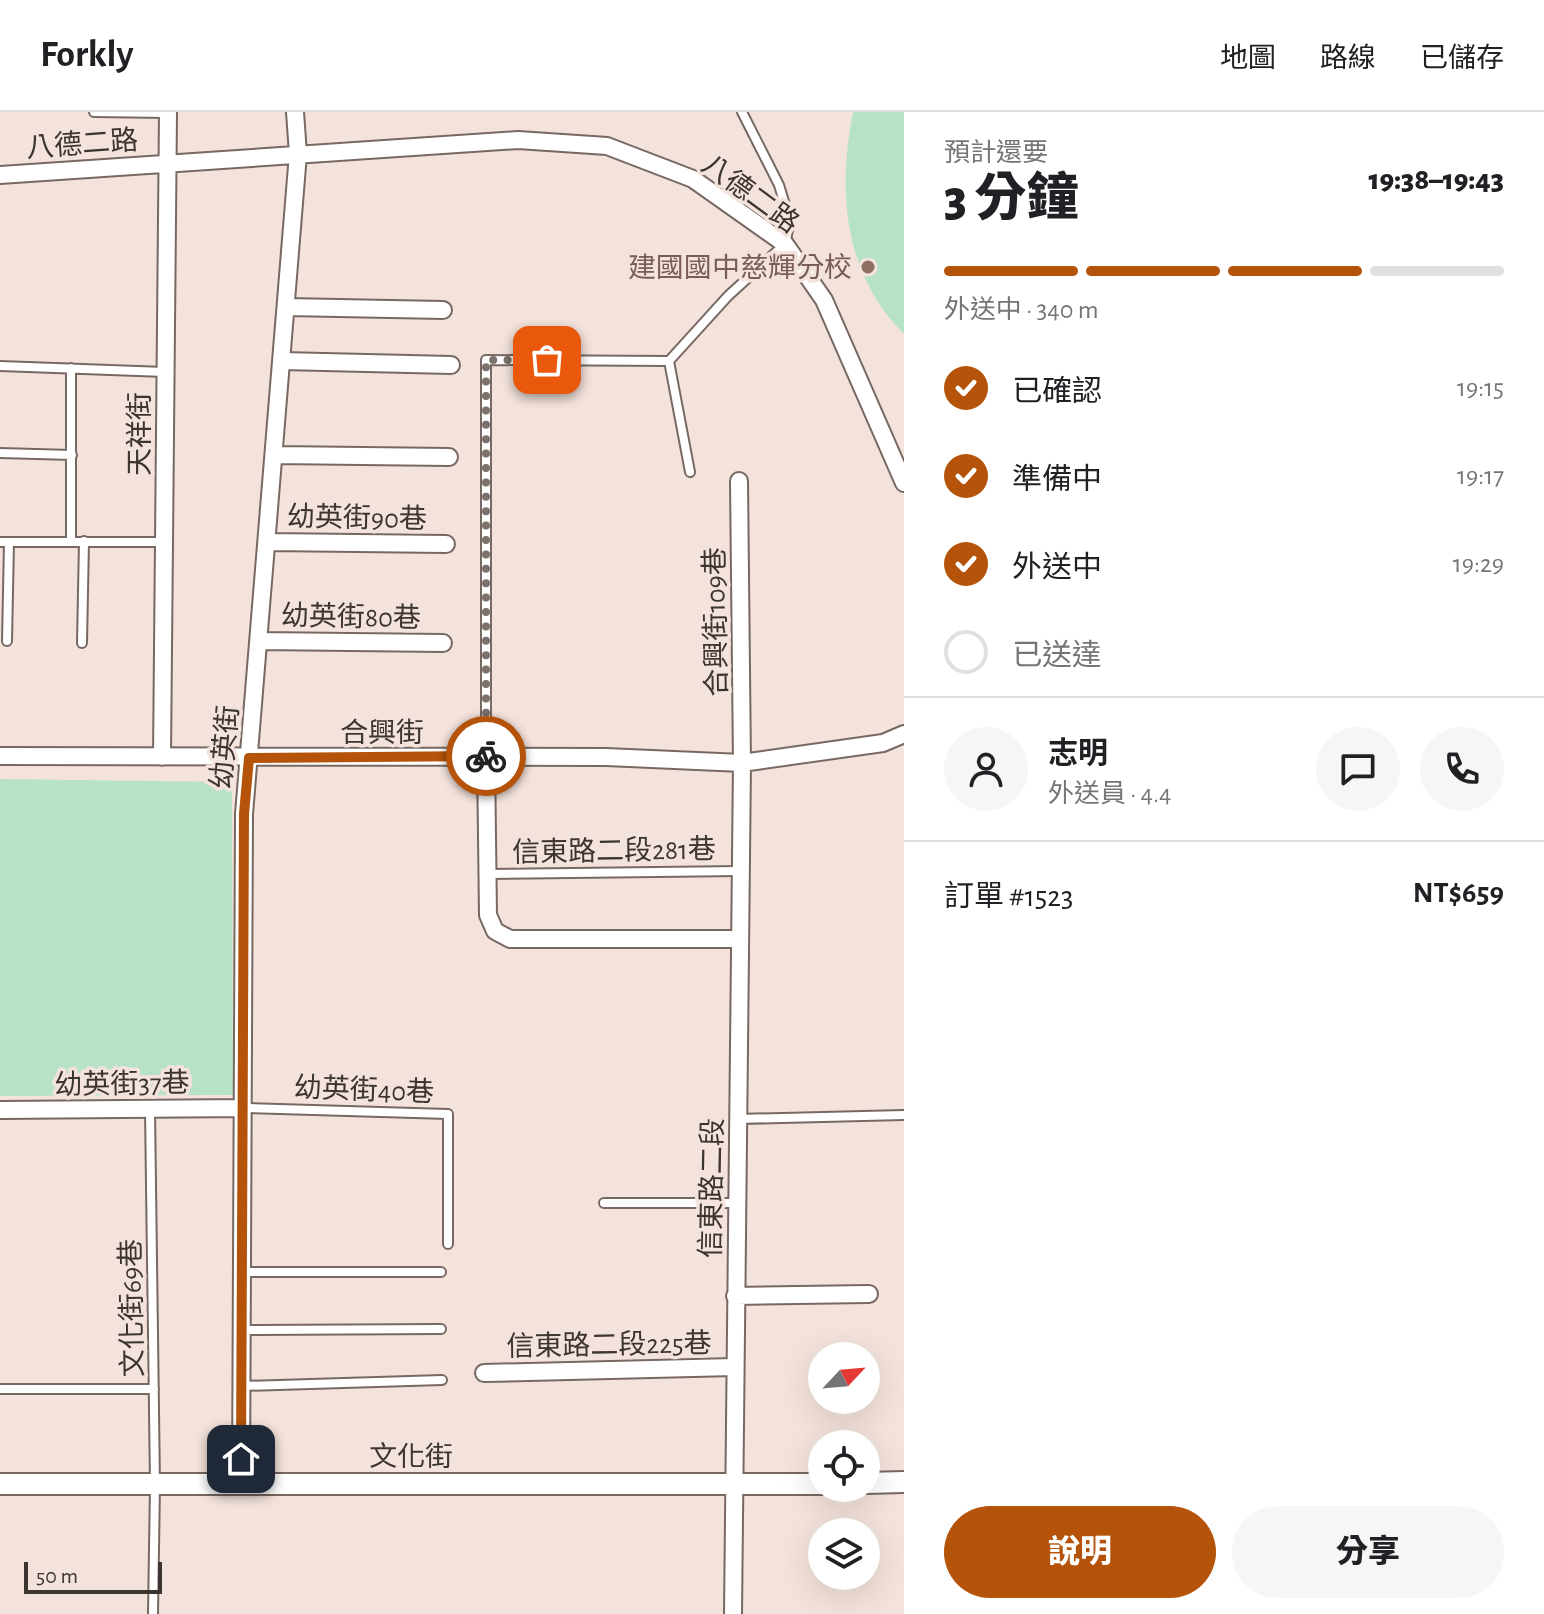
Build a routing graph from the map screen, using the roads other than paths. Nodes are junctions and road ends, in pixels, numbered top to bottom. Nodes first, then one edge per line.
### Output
1 (94, 112) edge
2 (295, 112) edge
3 (742, 112) edge
4 (755, 112) edge
5 (168, 113) edge
6 (747, 122) junction
7 (298, 154) junction
8 (167, 163) junction
9 (0, 175) edge
10 (785, 244) junction
11 (286, 307) junction
12 (443, 310) dead end
13 (282, 361) junction
14 (669, 361) junction
15 (451, 365) dead end
16 (0, 366) edge
17 (71, 368) junction
18 (165, 372) junction
19 (0, 453) edge
20 (72, 455) junction
21 (275, 455) junction
22 (449, 457) dead end
23 (690, 472) dead end
24 (739, 481) dead end
25 (904, 483) edge
26 (84, 541) junction
27 (5, 542) edge
28 (71, 542) junction
29 (164, 542) junction
30 (268, 542) junction
31 (446, 544) dead end
32 (7, 641) dead end
33 (259, 641) junction
34 (82, 643) dead end
35 (443, 643) dead end
36 (904, 734) edge
37 (0, 756) edge
38 (162, 757) junction
39 (249, 758) junction
40 (486, 758) junction
41 (742, 763) junction
42 (741, 871) junction
43 (487, 874) junction
44 (740, 939) junction
45 (150, 1108) junction
46 (244, 1108) junction
47 (0, 1110) edge
48 (904, 1115) edge
49 (738, 1119) junction
50 (604, 1203) dead end
51 (737, 1203) junction
52 (448, 1244) dead end
53 (243, 1272) junction
54 (441, 1272) dead end
55 (869, 1294) dead end
56 (735, 1296) junction
57 (441, 1329) dead end
58 (242, 1330) junction
59 (734, 1367) junction
60 (484, 1373) dead end
61 (442, 1380) dead end
62 (242, 1386) junction
63 (0, 1389) edge
64 (154, 1389) junction
65 (904, 1482) edge
66 (880, 1483) edge
67 (0, 1484) edge
68 (241, 1484) junction
69 (808, 1484) edge
70 (155, 1485) junction
71 (733, 1486) junction
72 (153, 1614) edge
73 (733, 1614) edge

1 - 5 lane
2 - 7 street, 幼英街
3 - 6 lane
4 - 6 lane
5 - 8 street, 天祥街
6 - 10 lane
7 - 8 street, 八德二路
7 - 10 street, 八德二路
7 - 11 street, 幼英街
8 - 9 street, 八德二路
8 - 18 street, 天祥街
10 - 14 lane
10 - 25 street, 八德二路
11 - 12 street
11 - 13 street, 幼英街
13 - 15 street
13 - 21 street, 幼英街
14 - 23 lane
14 - 40 lane
16 - 17 lane
17 - 18 lane
17 - 20 lane
18 - 29 street, 天祥街
19 - 20 lane
20 - 28 lane
21 - 22 street
21 - 30 street, 幼英街
24 - 41 street, 合興街109巷
26 - 28 lane
26 - 29 lane
26 - 34 lane
27 - 28 lane
27 - 32 lane
29 - 38 street, 天祥街
30 - 31 street, 幼英街90巷
30 - 33 street, 幼英街
33 - 35 street, 幼英街80巷
33 - 39 street, 幼英街
36 - 41 street, 合興街
37 - 38 street, 合興街
38 - 39 street, 合興街
39 - 40 street, 合興街
39 - 46 street, 幼英街
40 - 41 street, 合興街
40 - 43 street
41 - 42 street, 信東路二段
42 - 43 lane, 信東路二段281巷
42 - 44 street, 信東路二段
43 - 44 street
44 - 49 street, 信東路二段
45 - 46 street, 幼英街37巷
45 - 47 street, 幼英街37巷
45 - 64 lane, 文化街69巷
46 - 52 lane, 幼英街40巷
46 - 53 street, 幼英街
48 - 49 lane
49 - 51 street, 信東路二段
50 - 51 lane
51 - 56 street, 信東路二段
53 - 54 lane
53 - 58 street, 幼英街
55 - 56 street
56 - 59 street, 信東路二段
57 - 58 lane
58 - 62 street, 幼英街
59 - 60 street, 信東路二段225巷
59 - 71 street, 信東路二段
61 - 62 lane
62 - 68 street, 幼英街
63 - 64 lane
64 - 70 lane, 文化街69巷
65 - 66 street
67 - 70 street, 文化街
68 - 70 street, 文化街
68 - 71 street, 文化街
69 - 71 street, 文化街
70 - 72 lane, 文化街69巷
71 - 73 street, 信東路二段

